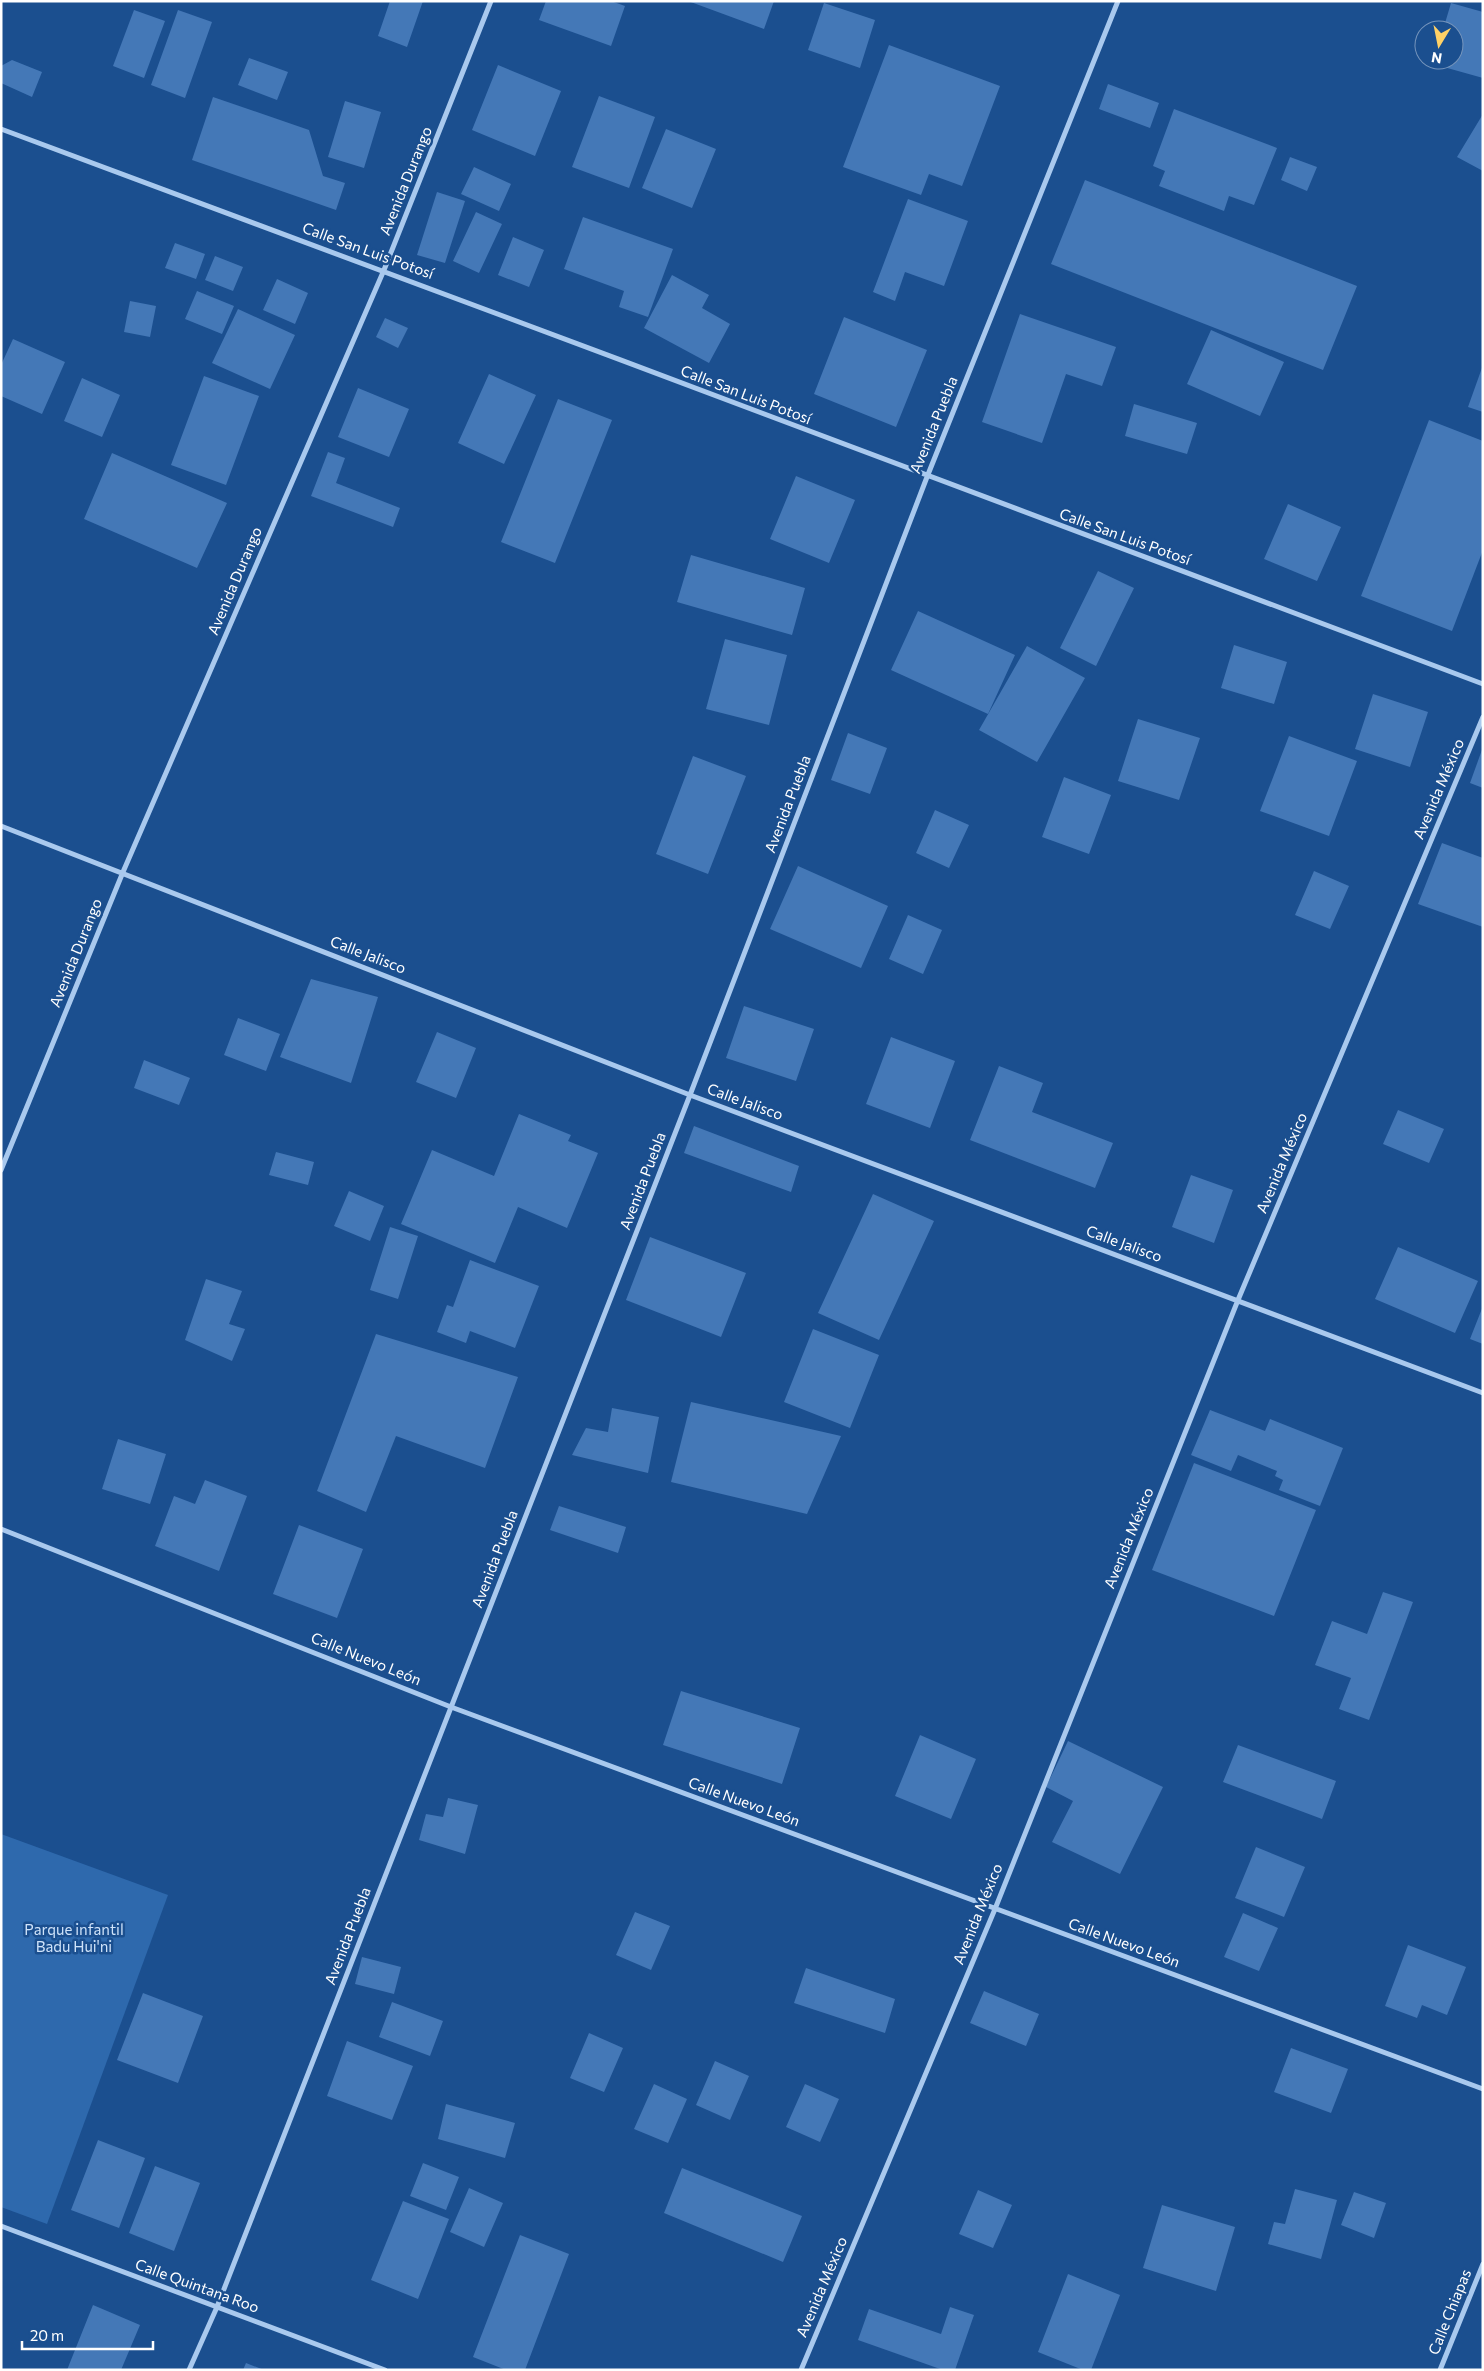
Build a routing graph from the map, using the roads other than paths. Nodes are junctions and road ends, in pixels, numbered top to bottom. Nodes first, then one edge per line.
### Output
1 (491, 1) edge
2 (1118, 1) edge
3 (1, 129) edge
4 (384, 270) junction
5 (927, 476) junction
6 (1483, 684) edge
7 (1483, 717) edge
8 (1, 826) edge
9 (123, 872) junction
10 (690, 1095) junction
11 (1, 1170) edge
12 (1238, 1300) junction
13 (1483, 1393) edge
14 (1, 1529) edge
15 (451, 1706) junction
16 (994, 1909) junction
17 (1483, 2089) edge
18 (1, 2226) edge
19 (1483, 2264) edge
20 (217, 2307) junction
21 (189, 2370) edge
22 (385, 2370) edge
23 (802, 2370) edge
24 (1440, 2370) edge

1 - 4 street, Avenida Durango
2 - 5 street, Avenida Puebla
3 - 4 street, Calle San Luis Potosí
4 - 5 street, Calle San Luis Potosí
4 - 9 street, Avenida Durango
5 - 6 street, Calle San Luis Potosí
5 - 10 street, Avenida Puebla
7 - 12 street, Avenida México
8 - 9 street, Calle Jalisco
9 - 10 street, Calle Jalisco
9 - 11 street, Avenida Durango
10 - 12 street, Calle Jalisco
10 - 15 street, Avenida Puebla
12 - 13 street, Calle Jalisco
12 - 16 street, Avenida México
14 - 15 street, Calle Nuevo León
15 - 16 street, Calle Nuevo León
15 - 20 street, Avenida Puebla
16 - 17 street, Calle Nuevo León
16 - 23 street, Avenida México
18 - 20 street, Calle Quintana Roo
19 - 24 street, Calle Chiapas
20 - 21 street, Avenida Puebla
20 - 22 street, Calle Quintana Roo

